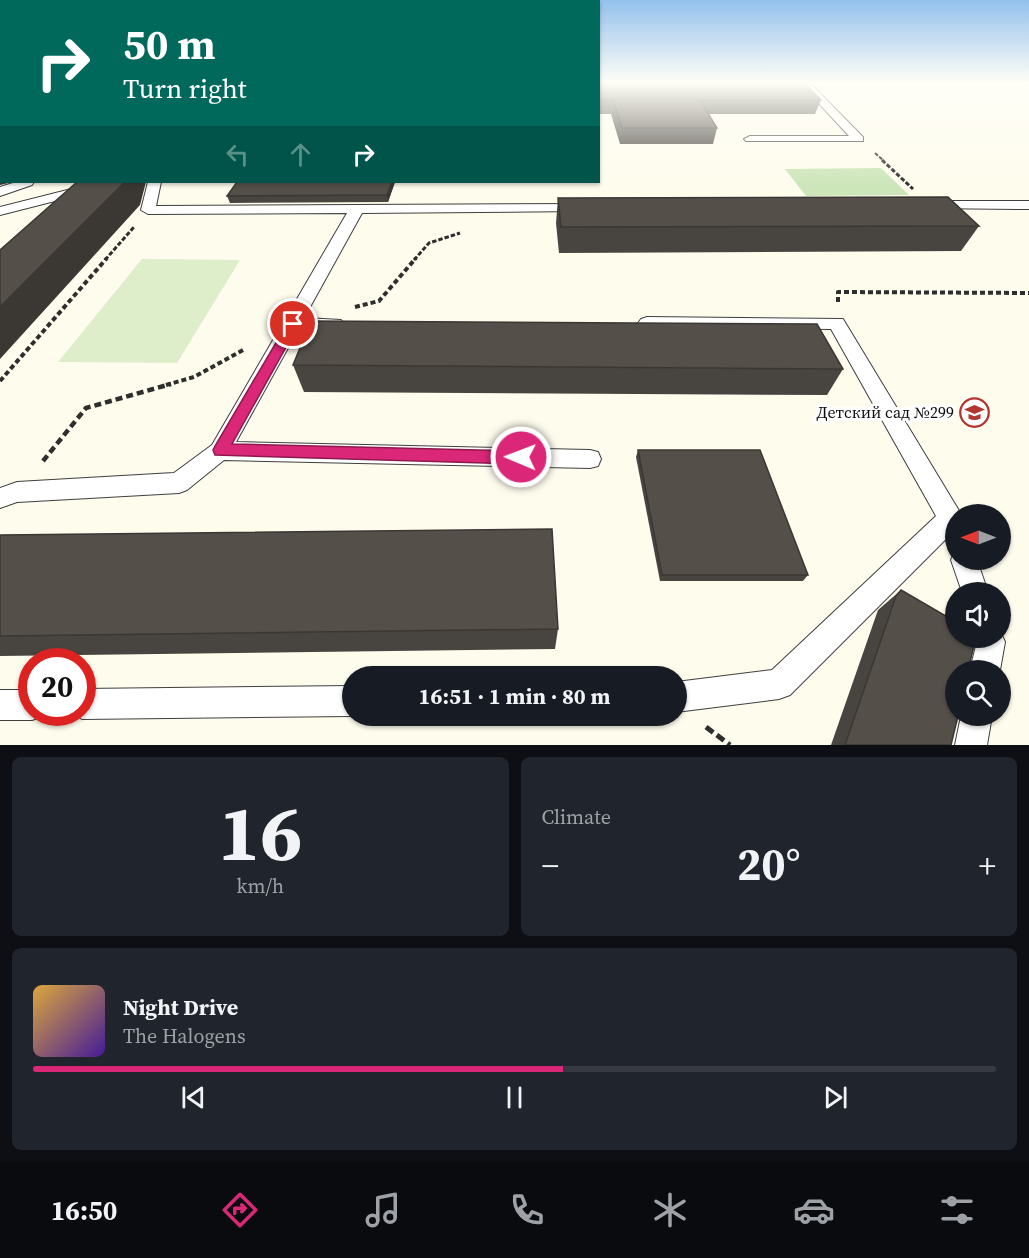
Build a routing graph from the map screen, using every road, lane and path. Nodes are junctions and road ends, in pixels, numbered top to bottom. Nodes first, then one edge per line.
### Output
1 (839, 118) edge
2 (750, 139) dead end
3 (859, 139) junction
4 (24, 183) edge
5 (109, 183) edge
6 (154, 183) edge
7 (86, 189) junction
8 (0, 192) edge
9 (922, 205) joint
10 (1029, 205) edge
11 (592, 207) edge
12 (148, 210) junction
13 (356, 210) junction
14 (0, 211) edge
15 (60, 212) edge
16 (1029, 292) edge
17 (624, 323) edge
18 (837, 323) junction
19 (293, 324) junction
20 (352, 324) edge
21 (0, 381) edge
22 (220, 450) junction
23 (590, 459) dead end
24 (0, 498) edge
25 (945, 512) edge
26 (945, 533) edge
27 (687, 696) edge
28 (342, 701) edge
29 (96, 704) edge
30 (0, 705) edge
31 (18, 705) edge
32 (975, 726) edge
33 (971, 745) edge

1 - 3 lane
2 - 3 lane
3 - 9 path
4 - 8 lane
5 - 7 lane
6 - 12 lane
7 - 14 lane
7 - 15 lane
9 - 10 lane
11 - 13 lane
12 - 13 lane
12 - 21 path
13 - 19 lane
16 - 18 path
17 - 18 lane
18 - 25 lane
19 - 20 lane
19 - 22 lane
22 - 23 lane
22 - 24 lane
26 - 27 lane
28 - 29 lane
30 - 31 lane
32 - 33 lane

